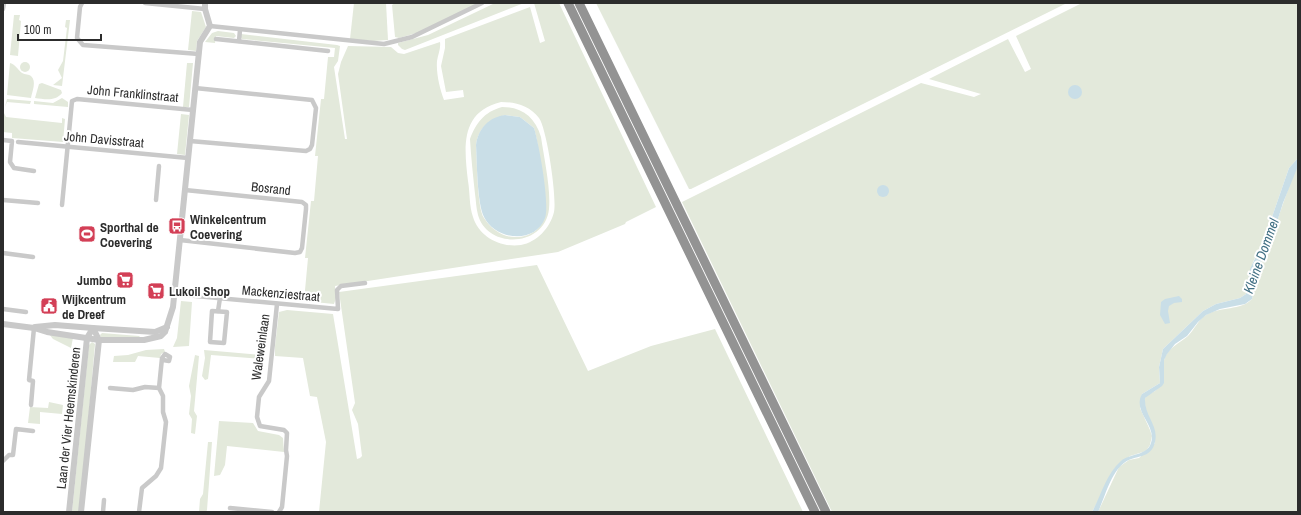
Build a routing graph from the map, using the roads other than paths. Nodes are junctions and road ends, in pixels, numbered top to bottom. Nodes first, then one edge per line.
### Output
1 (4, 3) edge
2 (82, 3) edge
3 (145, 3) edge
4 (482, 3) edge
5 (568, 3) edge
6 (579, 3) edge
7 (205, 6) edge
8 (3, 8) edge
9 (210, 26) junction
10 (240, 30) junction
11 (216, 39) dead end
12 (239, 41) junction
13 (328, 51) dead end
14 (198, 54) junction
15 (195, 88) junction
16 (193, 110) junction
17 (3, 140) edge
18 (190, 141) junction
19 (18, 142) dead end
20 (67, 146) junction
21 (188, 158) junction
22 (159, 166) dead end
23 (34, 171) dead end
24 (185, 190) junction
25 (3, 200) edge
26 (156, 200) dead end
27 (38, 203) dead end
28 (62, 205) dead end
29 (180, 240) junction
30 (3, 253) edge
31 (33, 257) dead end
32 (365, 283) dead end
33 (174, 294) junction
34 (220, 298) junction
35 (277, 304) junction
36 (3, 309) edge
37 (218, 311) junction
38 (26, 312) dead end
39 (3, 324) edge
40 (167, 327) junction
41 (34, 328) junction
42 (93, 328) junction
43 (87, 338) junction
44 (99, 340) junction
45 (163, 360) dead end
46 (110, 388) dead end
47 (159, 388) junction
48 (31, 405) dead end
49 (33, 431) dead end
50 (3, 461) edge
51 (104, 500) dead end
52 (230, 508) dead end
53 (69, 512) edge
54 (81, 512) edge
55 (103, 512) edge
56 (139, 512) edge
57 (272, 512) edge
58 (279, 512) edge
59 (815, 512) edge
60 (826, 512) edge

1 - 8 street
2 - 14 street
3 - 7 street
4 - 10 street
5 - 59 highway
6 - 60 highway
7 - 9 street
9 - 10 street
9 - 14 street
10 - 12 street
11 - 12 street
12 - 13 street
14 - 15 street
15 - 16 street
15 - 18 street
16 - 18 street
16 - 20 street, John Franklinstraat
17 - 23 street
18 - 21 street
19 - 20 street, John Davisstraat
20 - 21 street, John Davisstraat
20 - 28 street
21 - 24 street
22 - 26 street
24 - 29 street
24 - 29 street, Bosrand
25 - 27 street
29 - 33 street
30 - 31 street
32 - 35 street, Mackenziestraat
33 - 34 street, Mackenziestraat
33 - 40 street
34 - 35 street, Mackenziestraat
34 - 37 street
35 - 58 street, Waleweinlaan
36 - 38 street
37 - 37 street
39 - 41 street
40 - 42 street
40 - 44 street
41 - 42 street
41 - 43 street
41 - 48 street
42 - 43 street, Laan der Vier Heemskinderen
42 - 44 street
43 - 44 street
43 - 53 street, Laan der Vier Heemskinderen
44 - 54 street, Laan der Vier Heemskinderen
45 - 47 street
46 - 47 street
47 - 56 street
49 - 50 street
51 - 55 street
52 - 57 street

